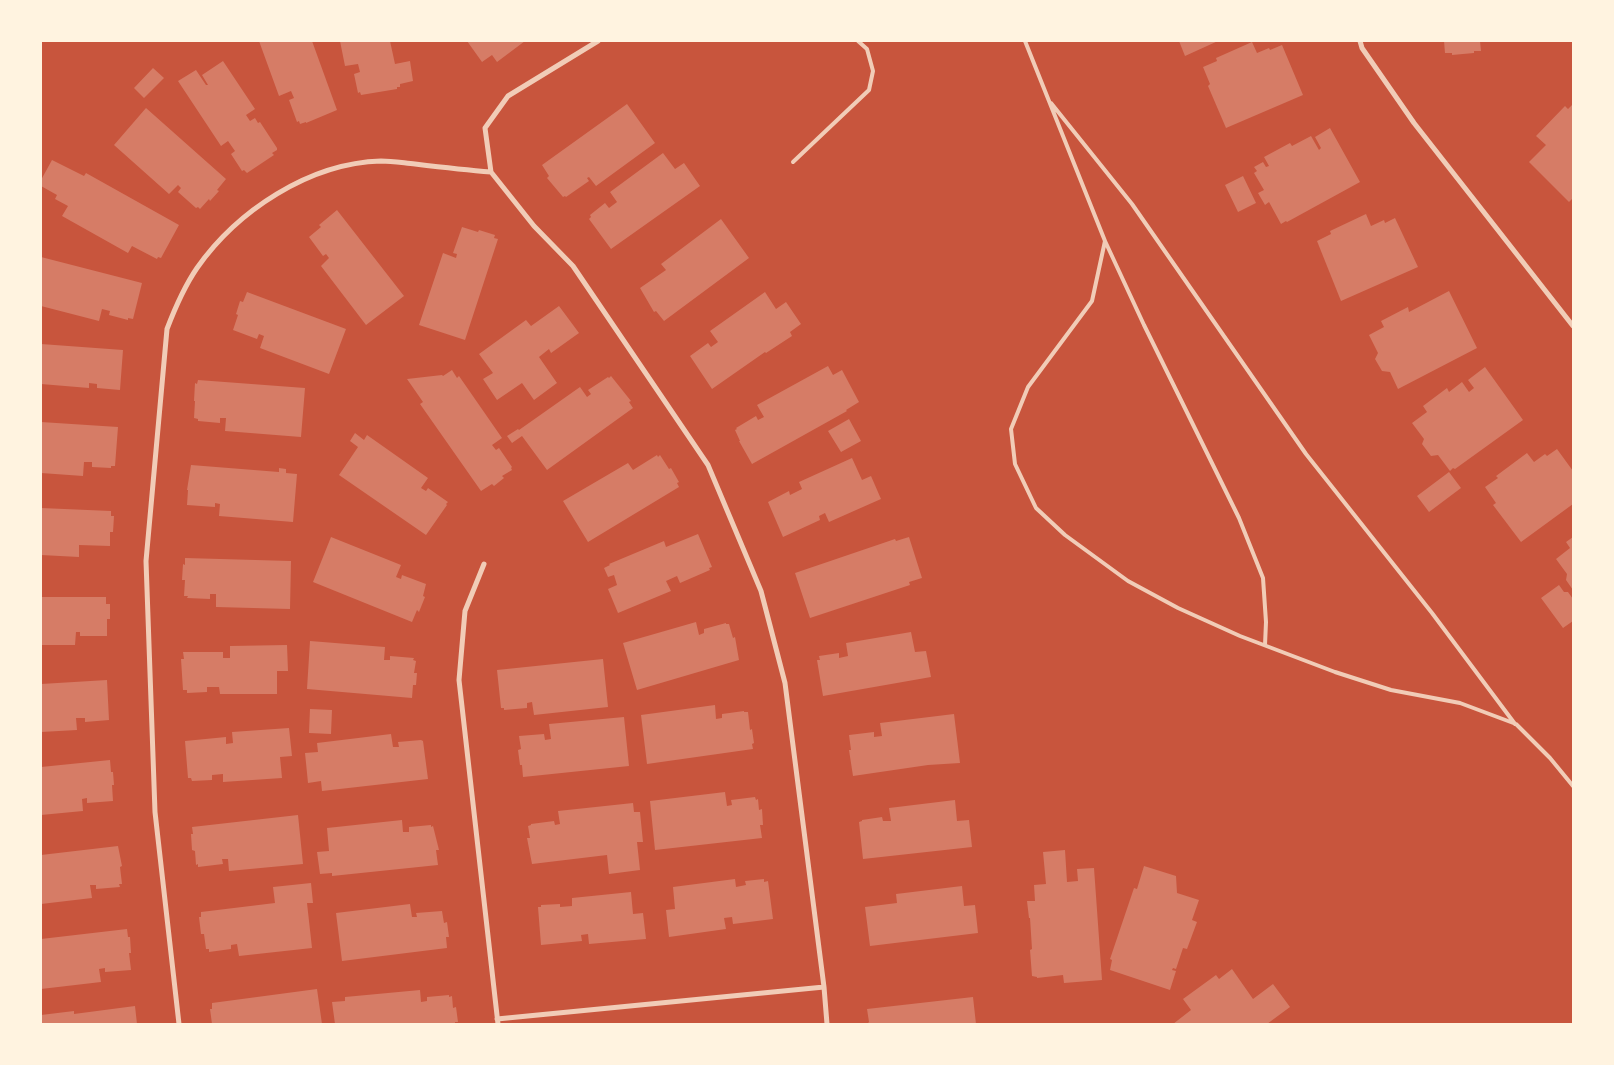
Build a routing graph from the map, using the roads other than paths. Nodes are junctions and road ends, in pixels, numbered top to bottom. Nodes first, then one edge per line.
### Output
1 (598, 41) edge
2 (858, 41) edge
3 (1025, 41) edge
4 (1360, 41) edge
5 (1048, 99) junction
6 (793, 162) dead end
7 (491, 172) junction
8 (1105, 241) junction
9 (1573, 326) edge
10 (484, 564) dead end
11 (1265, 645) junction
12 (1516, 724) junction
13 (1573, 786) edge
14 (824, 987) junction
15 (497, 1021) edge
16 (179, 1024) edge
17 (827, 1024) edge

1 - 7 street
2 - 6 lane
3 - 5 lane
4 - 9 street
5 - 8 lane
5 - 12 lane
7 - 14 street
7 - 16 street
8 - 11 lane
8 - 11 lane
10 - 15 street
11 - 12 lane
12 - 13 lane
14 - 15 street
14 - 17 street

